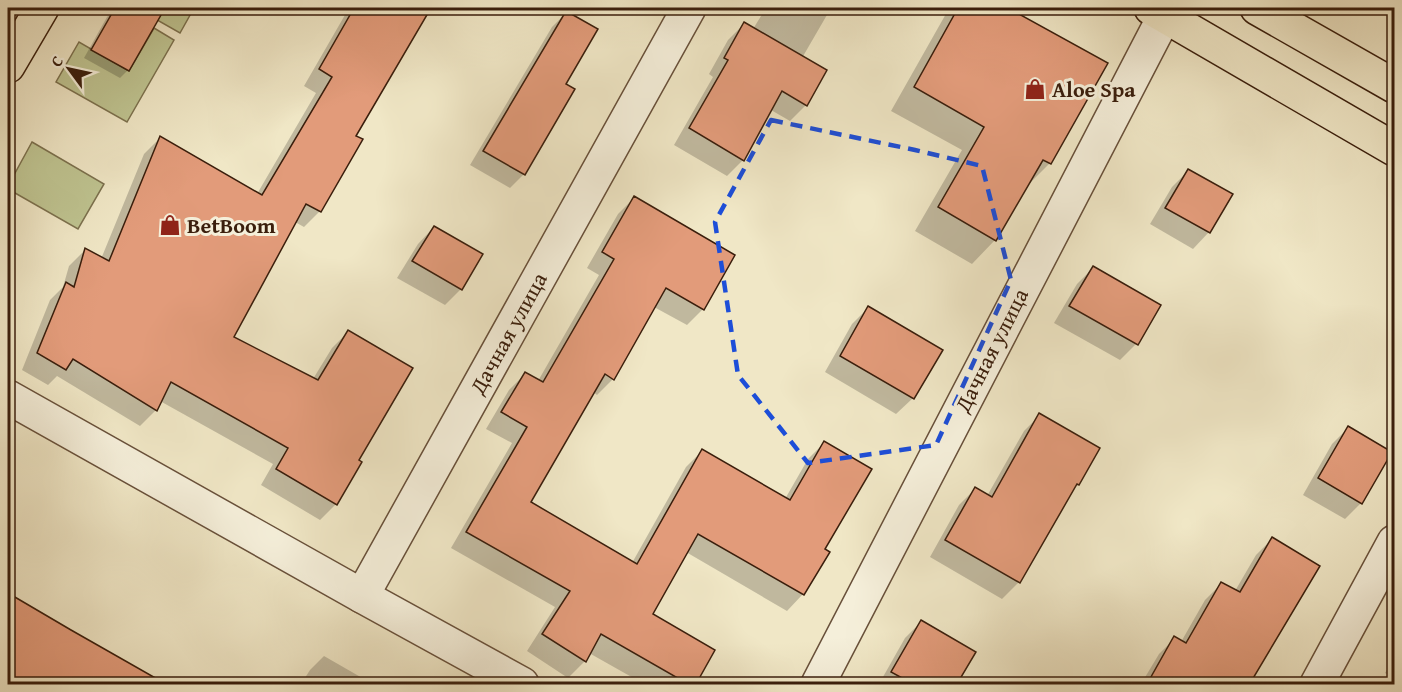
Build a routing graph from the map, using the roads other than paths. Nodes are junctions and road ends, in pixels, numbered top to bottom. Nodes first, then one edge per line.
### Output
1 (42, 8) edge
2 (689, 8) edge
3 (1257, 8) edge
4 (1158, 11) edge
5 (8, 66) edge
6 (1395, 86) edge
7 (1395, 148) edge
8 (8, 397) edge
9 (1395, 542) edge
10 (362, 596) junction
11 (522, 684) edge
12 (818, 684) edge
13 (1317, 684) edge

1 - 5 main road
2 - 10 street, Дачная улица
3 - 6 main road
4 - 7 main road
4 - 12 street, Дачная улица
8 - 10 street
9 - 13 street
10 - 11 street

